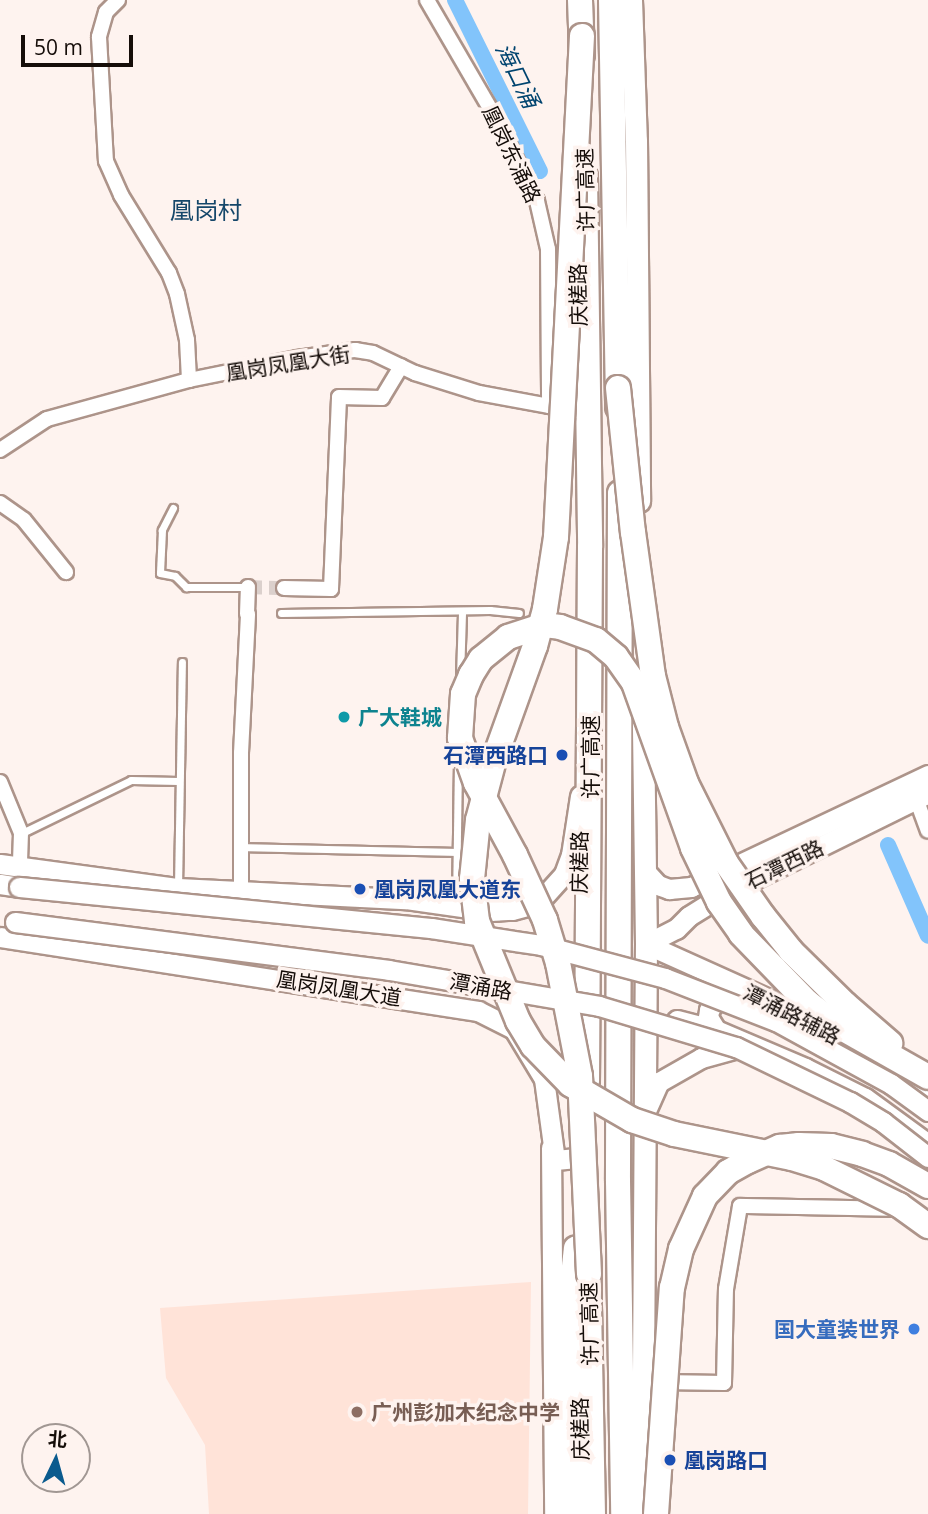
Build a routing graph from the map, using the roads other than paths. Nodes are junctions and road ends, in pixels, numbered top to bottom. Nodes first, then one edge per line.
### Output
1 (118, 0) edge
2 (427, 0) edge
3 (570, 0) edge
4 (580, 0) edge
5 (611, 0) edge
6 (631, 0) edge
7 (582, 36) junction
8 (401, 366) junction
9 (189, 380) junction
10 (618, 388) junction
11 (549, 406) junction
12 (582, 412) junction
13 (1, 447) edge
14 (0, 503) edge
15 (173, 508) dead end
16 (66, 572) dead end
17 (248, 587) joint
18 (284, 588) tunnel mouth
19 (462, 612) junction
20 (281, 613) dead end
21 (519, 613) dead end
22 (182, 662) dead end
23 (178, 781) junction
24 (0, 782) edge
25 (581, 788) junction
26 (922, 793) edge
27 (928, 831) edge
28 (21, 834) junction
29 (241, 848) junction
30 (455, 852) junction
31 (0, 864) edge
32 (20, 865) junction
33 (644, 870) junction
34 (10, 886) edge
35 (178, 888) junction
36 (241, 891) junction
37 (456, 906) junction
38 (8, 921) edge
39 (0, 937) edge
40 (646, 944) junction
41 (749, 992) junction
42 (645, 1013) junction
43 (576, 1017) junction
44 (716, 1030) junction
45 (750, 1045) junction
46 (928, 1076) edge
47 (928, 1099) edge
48 (928, 1111) edge
49 (644, 1114) junction
50 (551, 1117) junction
51 (928, 1144) edge
52 (928, 1157) edge
53 (576, 1158) junction
54 (928, 1186) edge
55 (928, 1212) edge
56 (928, 1226) edge
57 (578, 1237) junction
58 (589, 1274) junction
59 (642, 1381) junction
60 (554, 1514) edge
61 (571, 1514) edge
62 (582, 1514) edge
63 (593, 1514) edge
64 (623, 1514) edge
65 (642, 1514) edge
66 (656, 1514) edge

1 - 9 street
2 - 11 street, 凰岗东涌路
3 - 12 main road, 庆槎路
4 - 7 highway, 许广高速
5 - 10 highway, 许广高速
6 - 33 main road
7 - 56 highway, bridge
7 - 58 highway, 许广高速, bridge
8 - 9 street, 凰岗凤凰大街
8 - 11 street, 凰岗凤凰大街
8 - 18 street
9 - 13 street, 凰岗凤凰大街
10 - 46 highway, bridge
10 - 64 highway, 许广高速, bridge
11 - 12 street, 凰岗凤凰大街
12 - 25 main road, 庆槎路
14 - 16 street
15 - 17 lane
17 - 29 street
19 - 20 lane
19 - 21 lane
19 - 30 lane
22 - 23 lane
23 - 28 lane
23 - 35 lane
24 - 28 street
25 - 37 street
25 - 43 main road, 庆槎路
26 - 27 street
26 - 33 street, 石潭西路
26 - 40 street, 石潭西路
28 - 32 street
29 - 30 lane
29 - 36 street
30 - 37 lane
31 - 32 street
32 - 35 street
33 - 40 main road
34 - 48 street, bridge
35 - 36 street
36 - 37 street
38 - 52 street, 潭涌路, bridge
39 - 50 street, 凰岗凤凰大道
40 - 41 street, 潭涌路辅路
40 - 42 main road
41 - 44 street
41 - 47 street, 潭涌路辅路
42 - 44 street, 潭涌路辅路
42 - 49 main road
43 - 50 street
43 - 53 main road, 庆槎路
44 - 45 street, 潭涌路辅路
45 - 49 street
45 - 51 street, 潭涌路辅路
46 - 58 highway, bridge
49 - 59 main road
50 - 53 street, 凰岗凤凰大道
50 - 60 street
53 - 57 main road, 庆槎路
54 - 66 highway, bridge
55 - 59 street
57 - 61 highway
57 - 62 main road, 庆槎路
58 - 63 highway, 许广高速
59 - 65 main road

